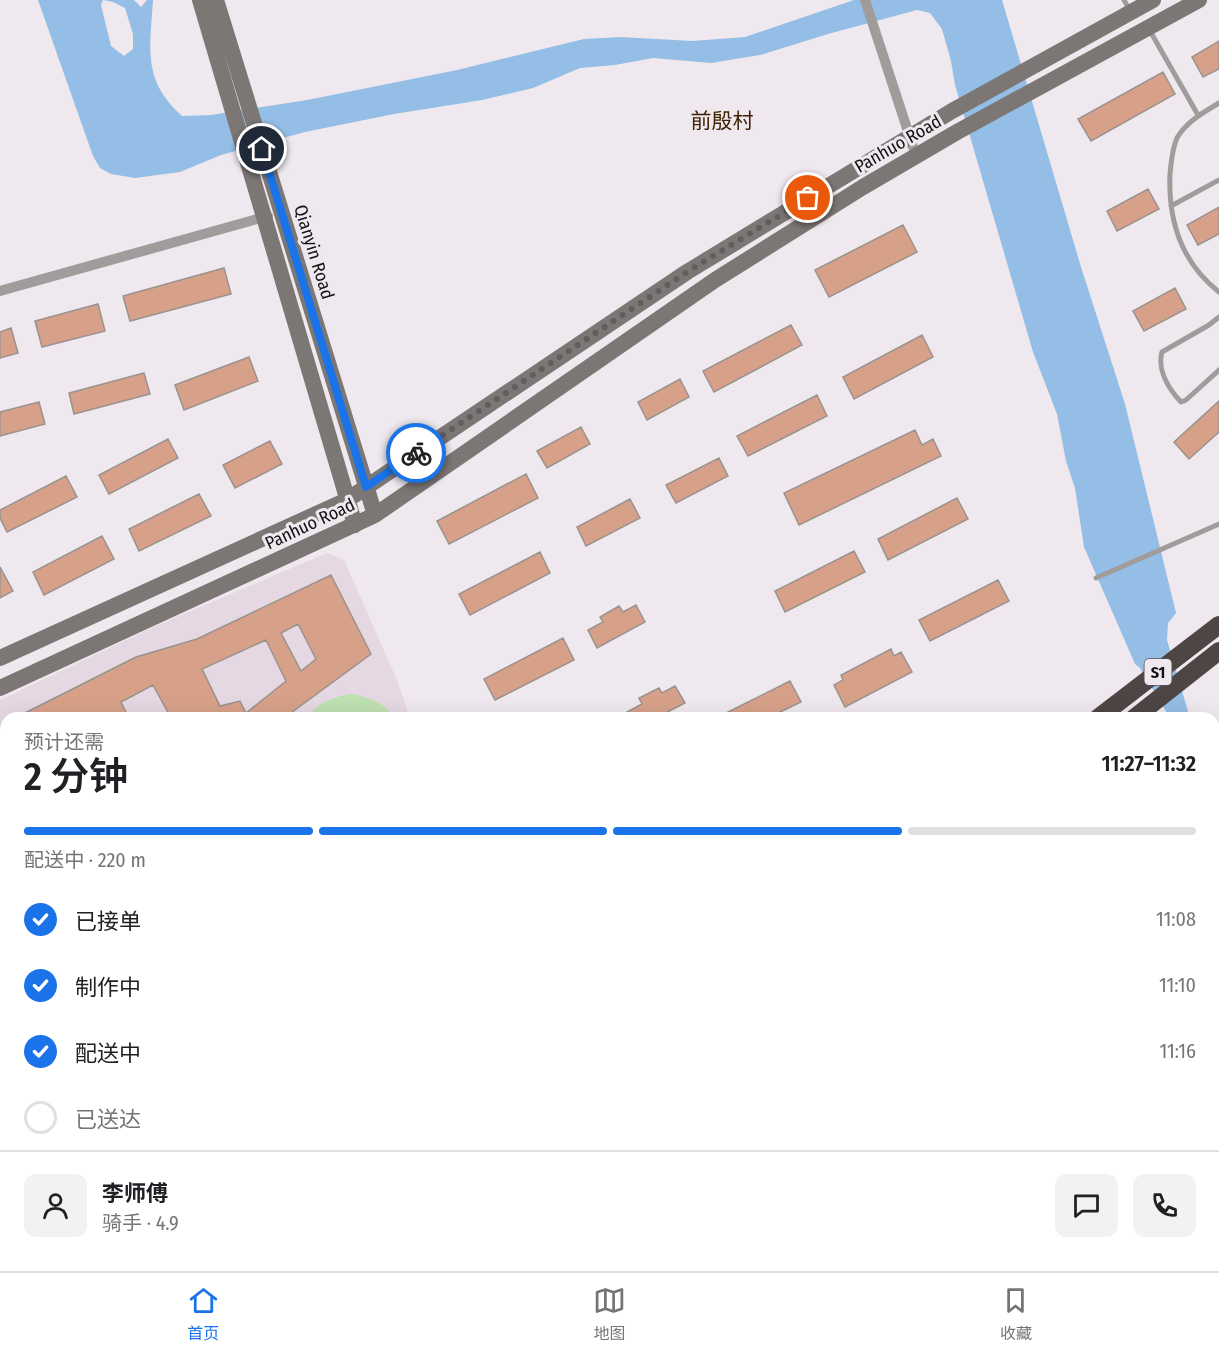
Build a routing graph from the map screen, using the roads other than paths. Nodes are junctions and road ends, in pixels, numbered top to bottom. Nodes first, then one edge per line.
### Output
1 (200, 0) edge
2 (216, 0) edge
3 (865, 0) edge
4 (1153, 0) edge
5 (1199, 0) edge
6 (1127, 6) edge
7 (1148, 28) junction
8 (1219, 103) edge
9 (1198, 116) junction
10 (909, 137) junction
11 (916, 156) junction
12 (1219, 180) edge
13 (1171, 206) junction
14 (281, 213) junction
15 (264, 217) junction
16 (0, 291) edge
17 (1219, 292) edge
18 (1219, 316) edge
19 (1219, 370) edge
20 (366, 487) junction
21 (347, 500) junction
22 (375, 515) junction
23 (1219, 524) edge
24 (355, 525) junction
25 (1096, 578) dead end
26 (1219, 625) edge
27 (1219, 651) edge
28 (0, 658) edge
29 (0, 688) edge
30 (1106, 712) edge
31 (1142, 712) edge

1 - 15 street
2 - 14 street, Qianyin Road
3 - 10 street
4 - 6 street, Panhuo Road
5 - 7 street, Panhuo Road
6 - 10 street, Panhuo Road
7 - 9 lane
7 - 11 street, Panhuo Road
8 - 9 lane
9 - 13 lane
10 - 11 street
10 - 20 street, Panhuo Road
11 - 22 street, Panhuo Road
12 - 13 lane
13 - 17 lane
14 - 15 street
14 - 20 street, Qianyin Road
15 - 16 street
15 - 21 street
18 - 19 lane
20 - 21 street, Panhuo Road
20 - 22 street, Qianyin Road
21 - 24 street
21 - 28 street, Panhuo Road
22 - 24 street, Panhuo Road
23 - 25 lane
24 - 29 street, Panhuo Road
26 - 30 highway, S1
27 - 31 highway, S1

